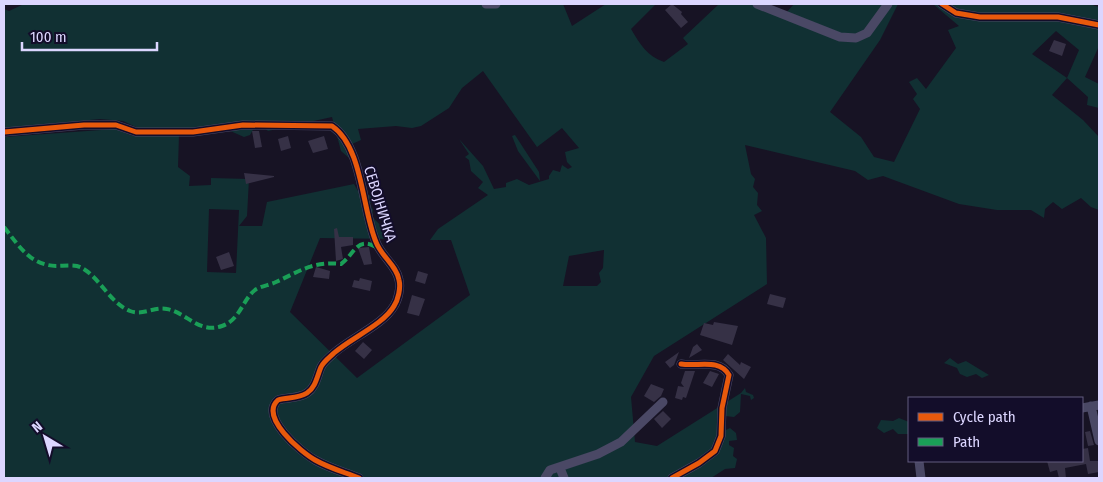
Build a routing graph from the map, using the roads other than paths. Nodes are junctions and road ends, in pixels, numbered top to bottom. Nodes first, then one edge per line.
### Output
1 (486, 4) edge
2 (496, 4) edge
3 (757, 4) edge
4 (888, 4) edge
5 (942, 4) edge
6 (1099, 24) edge
7 (4, 132) edge
8 (681, 364) dead end
9 (663, 402) dead end
10 (1091, 406) edge
11 (1099, 441) edge
12 (919, 462) edge
13 (560, 468) junction
14 (359, 478) edge
15 (545, 478) edge
16 (564, 478) edge
17 (672, 478) edge
18 (921, 478) edge

1 - 2 street
3 - 4 street
5 - 6 street
7 - 14 street, СЕВОЈНИЧКА
8 - 17 street
9 - 13 street
10 - 11 street
12 - 18 street
13 - 15 street
13 - 16 street

